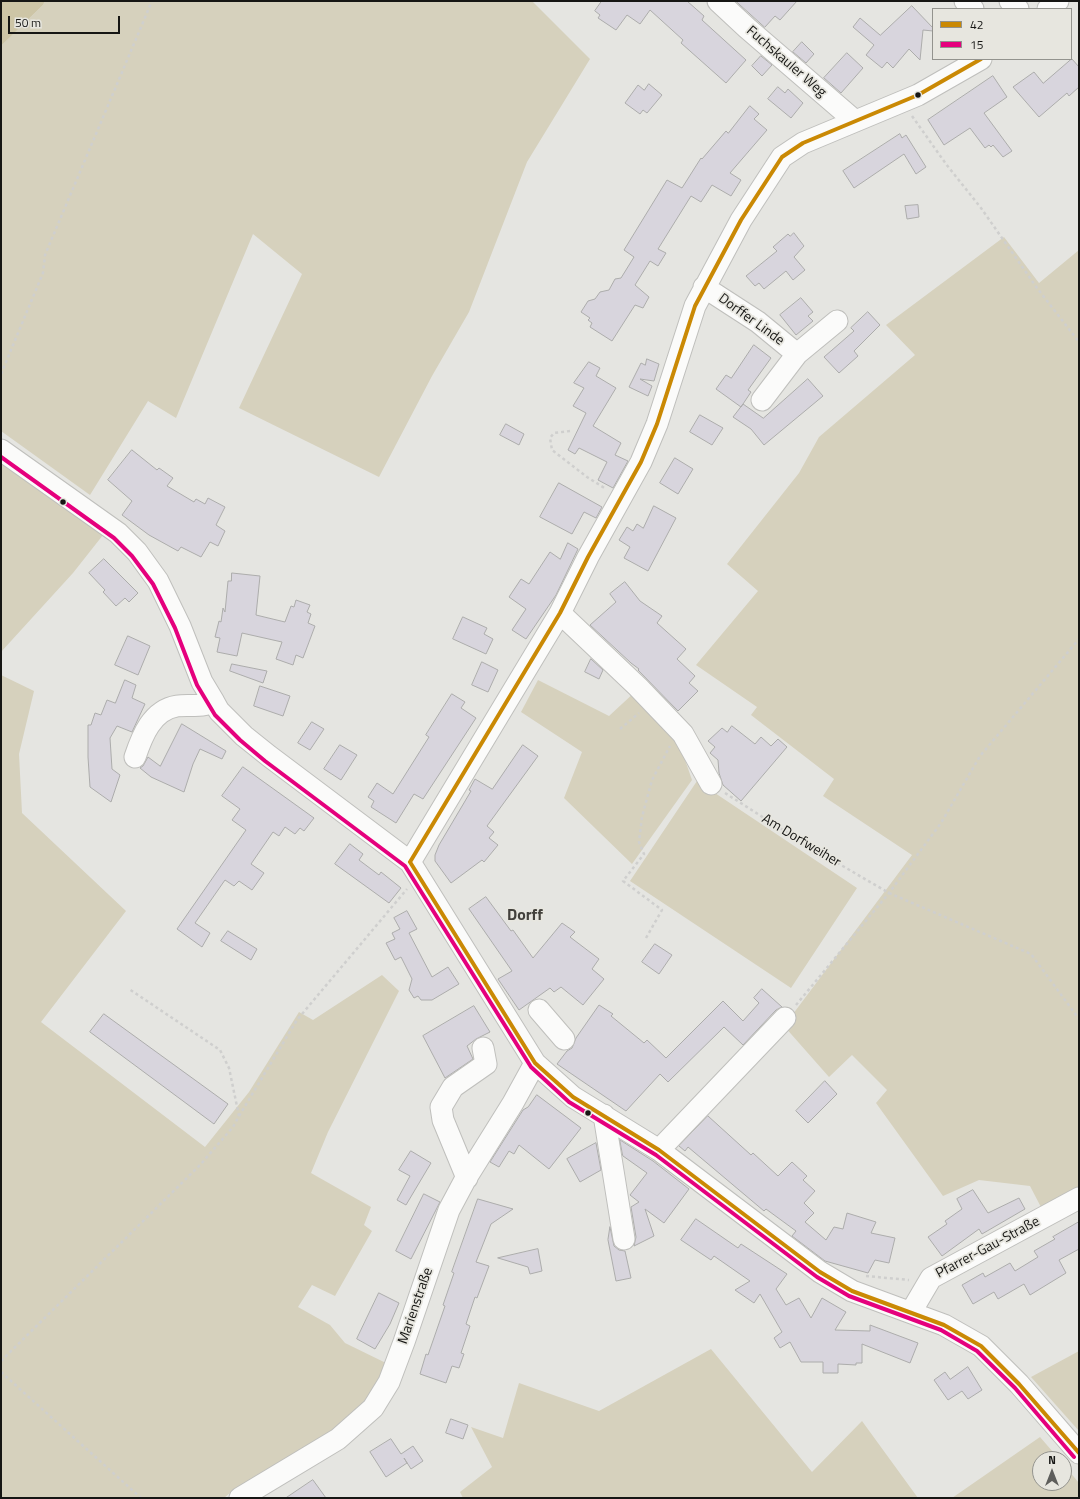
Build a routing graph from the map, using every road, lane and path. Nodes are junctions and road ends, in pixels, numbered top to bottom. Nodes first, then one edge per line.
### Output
1 (152, 1) edge
2 (718, 1) edge
3 (1058, 1) edge
4 (1049, 8) edge
5 (978, 60) edge
6 (904, 101) junction
7 (855, 121) junction
8 (704, 287) junction
9 (837, 321) dead end
10 (1079, 342) edge
11 (797, 354) junction
12 (1, 374) edge
13 (762, 400) dead end
14 (570, 431) dead end
15 (1, 450) edge
16 (621, 498) junction
17 (560, 613) junction
18 (1079, 639) edge
19 (214, 702) junction
20 (643, 710) dead end
21 (620, 729) dead end
22 (673, 740) dead end
23 (135, 757) dead end
24 (711, 784) joint
25 (415, 869) junction
26 (890, 893) junction
27 (646, 938) dead end
28 (129, 988) dead end
29 (539, 1010) dead end
30 (785, 1018) joint
31 (1079, 1019) edge
32 (564, 1040) dead end
33 (483, 1048) dead end
34 (535, 1063) junction
35 (239, 1116) junction
36 (604, 1116) junction
37 (659, 1150) junction
38 (467, 1178) junction
39 (1079, 1198) edge
40 (624, 1239) dead end
41 (939, 1274) junction
42 (862, 1276) dead end
43 (911, 1312) junction
44 (1, 1361) edge
45 (1, 1372) edge
46 (1079, 1453) edge
47 (141, 1498) edge
48 (240, 1498) edge

1 - 12 path
2 - 7 street, Fuchskauler Weg
3 - 4 street
5 - 6 street
6 - 7 street
6 - 10 path
7 - 8 street
8 - 11 street, Dorffer Linde
8 - 16 street
9 - 11 street, Dorffer Linde
11 - 13 street, Dorffer Linde
14 - 16 path
15 - 19 street
16 - 17 street
17 - 24 street
17 - 25 street
18 - 26 path
19 - 23 street
19 - 25 street
20 - 21 path
22 - 27 path
24 - 26 path, Am Dorfweiher
25 - 34 street
25 - 35 path
26 - 30 path
26 - 31 path, Am Dorfweiher
28 - 35 path
29 - 32 street
30 - 37 street
33 - 38 street
34 - 36 street
34 - 38 street, Marienstraße
35 - 44 path
36 - 37 street
36 - 40 street
37 - 43 street
38 - 48 street, Marienstraße
39 - 41 street, Pfarrer-Gau-Straße
41 - 42 path
41 - 43 street, Pfarrer-Gau-Straße
43 - 46 street
45 - 47 path

